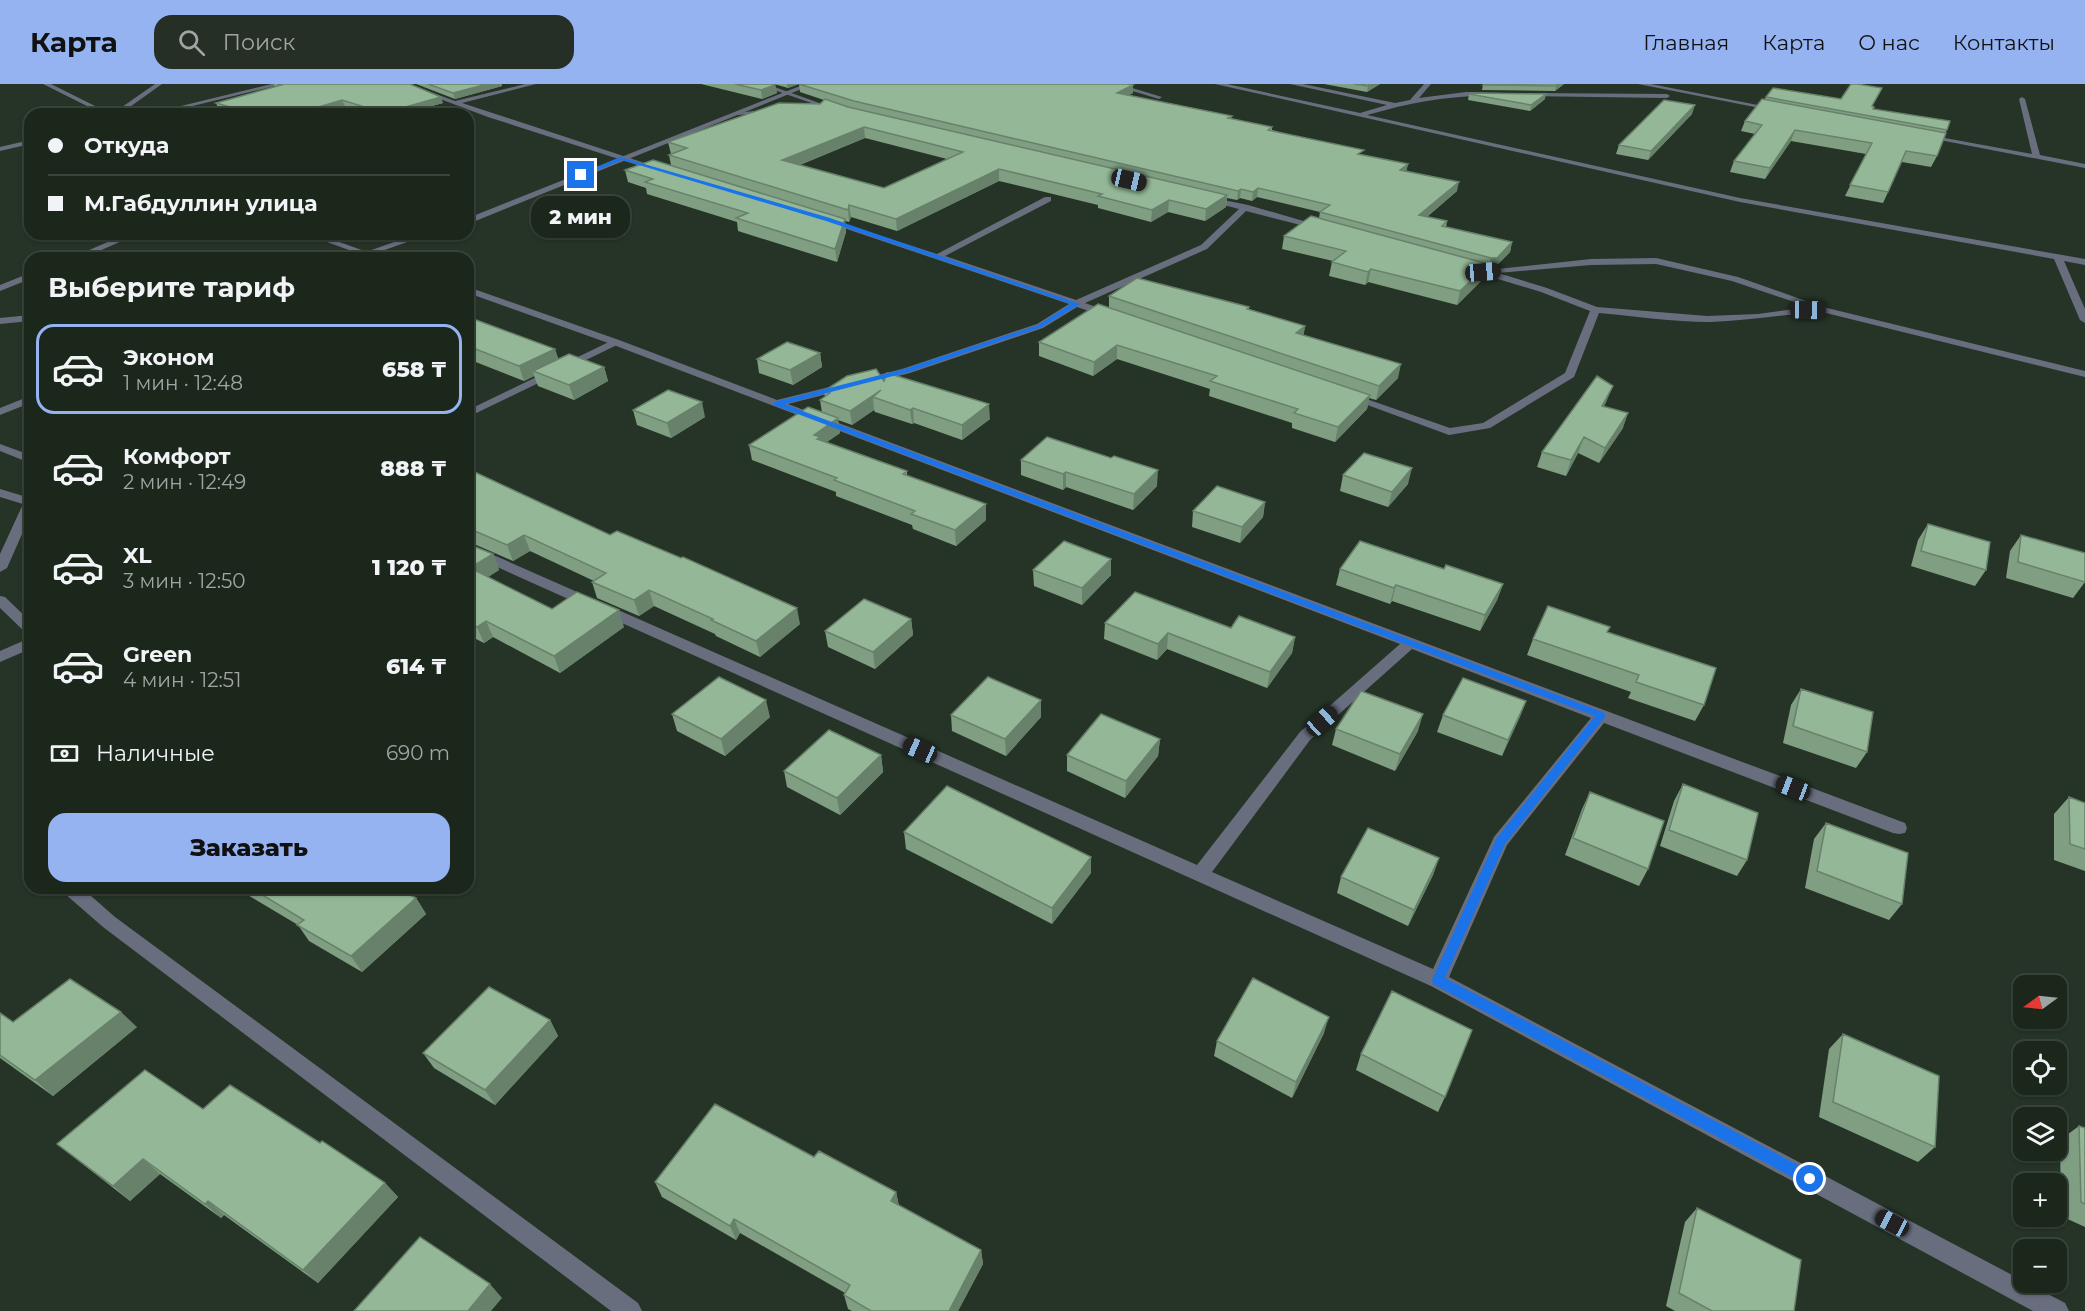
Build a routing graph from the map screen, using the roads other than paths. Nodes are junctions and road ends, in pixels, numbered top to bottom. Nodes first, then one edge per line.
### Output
1 (46, 84) edge
2 (159, 84) edge
3 (280, 84) edge
4 (403, 84) edge
5 (533, 84) edge
6 (760, 84) edge
7 (811, 84) edge
8 (1112, 84) edge
9 (1218, 84) edge
10 (1293, 84) edge
11 (1428, 84) edge
12 (1484, 84) edge
13 (1641, 84) edge
14 (1508, 89) edge
15 (1519, 91) edge
16 (789, 93) junction
17 (1542, 96) junction
18 (1703, 96) junction
19 (1159, 97) dead end
20 (2022, 99) dead end
21 (1413, 100) junction
22 (454, 103) junction
23 (1395, 105) junction
24 (182, 107) joint
25 (100, 108) edge
26 (124, 108) edge
27 (178, 108) edge
28 (469, 108) edge
29 (779, 109) edge
30 (802, 109) edge
31 (474, 110) edge
32 (1784, 111) edge
33 (738, 113) junction
34 (1361, 114) junction
35 (1910, 134) edge
36 (24, 143) edge
37 (0, 149) edge
38 (2037, 157) junction
39 (621, 158) junction
40 (2085, 166) edge
41 (667, 172) edge
42 (1199, 196) edge
43 (1048, 199) edge
44 (1245, 207) junction
45 (816, 216) edge
46 (474, 219) edge
47 (1334, 231) edge
48 (119, 240) edge
49 (327, 240) edge
50 (407, 240) edge
51 (90, 252) edge
52 (363, 252) edge
53 (369, 252) edge
54 (937, 257) junction
55 (2058, 257) junction
56 (2085, 262) edge
57 (1456, 264) edge
58 (1483, 272) junction
59 (24, 278) edge
60 (0, 288) edge
61 (474, 292) edge
62 (1076, 304) junction
63 (1595, 310) junction
64 (1826, 310) junction
65 (24, 319) edge
66 (1121, 319) edge
67 (2085, 320) edge
68 (0, 321) edge
69 (615, 342) junction
70 (2085, 374) edge
71 (1335, 392) edge
72 (24, 402) edge
73 (777, 403) junction
74 (474, 411) edge
75 (0, 412) edge
76 (0, 447) edge
77 (24, 457) edge
78 (0, 493) edge
79 (24, 500) edge
80 (24, 515) edge
81 (474, 552) edge
82 (0, 568) edge
83 (0, 600) edge
84 (24, 623) edge
85 (1410, 643) junction
86 (24, 645) edge
87 (0, 657) edge
88 (1602, 715) junction
89 (1899, 828) dead end
90 (1200, 874) junction
91 (77, 894) edge
92 (1438, 980) junction
93 (630, 1311) edge
94 (2057, 1311) edge

1 - 25 street
2 - 26 street
3 - 24 street
4 - 22 street
5 - 22 street
6 - 16 street
7 - 16 street
8 - 19 street
9 - 34 street
10 - 23 street
11 - 21 street
12 - 14 street
13 - 18 street
15 - 17 street
16 - 30 street
16 - 33 street
17 - 18 street
17 - 21 street
18 - 32 street
20 - 38 street
21 - 23 street
22 - 28 street
23 - 34 street
24 - 27 street
29 - 33 street
31 - 39 street
33 - 39 street
34 - 55 street
35 - 38 street
36 - 37 street
38 - 40 street
39 - 41 street
39 - 46 street
42 - 44 street
43 - 54 street
44 - 47 street
44 - 62 street
45 - 54 street
48 - 51 street
49 - 52 street
50 - 53 street
54 - 62 street
55 - 56 street
55 - 67 street
57 - 58 street
58 - 63 street
58 - 64 street
59 - 60 street
61 - 69 street
62 - 66 street
62 - 73 street
63 - 64 street
63 - 71 street
64 - 70 street
65 - 68 street
69 - 73 street
69 - 74 street
72 - 75 street
73 - 85 street
76 - 77 street
78 - 79 street
80 - 82 street
81 - 90 street
83 - 84 street
85 - 88 street
85 - 90 street
86 - 87 street
88 - 89 street
88 - 92 street
90 - 92 street
91 - 93 street
92 - 94 street

